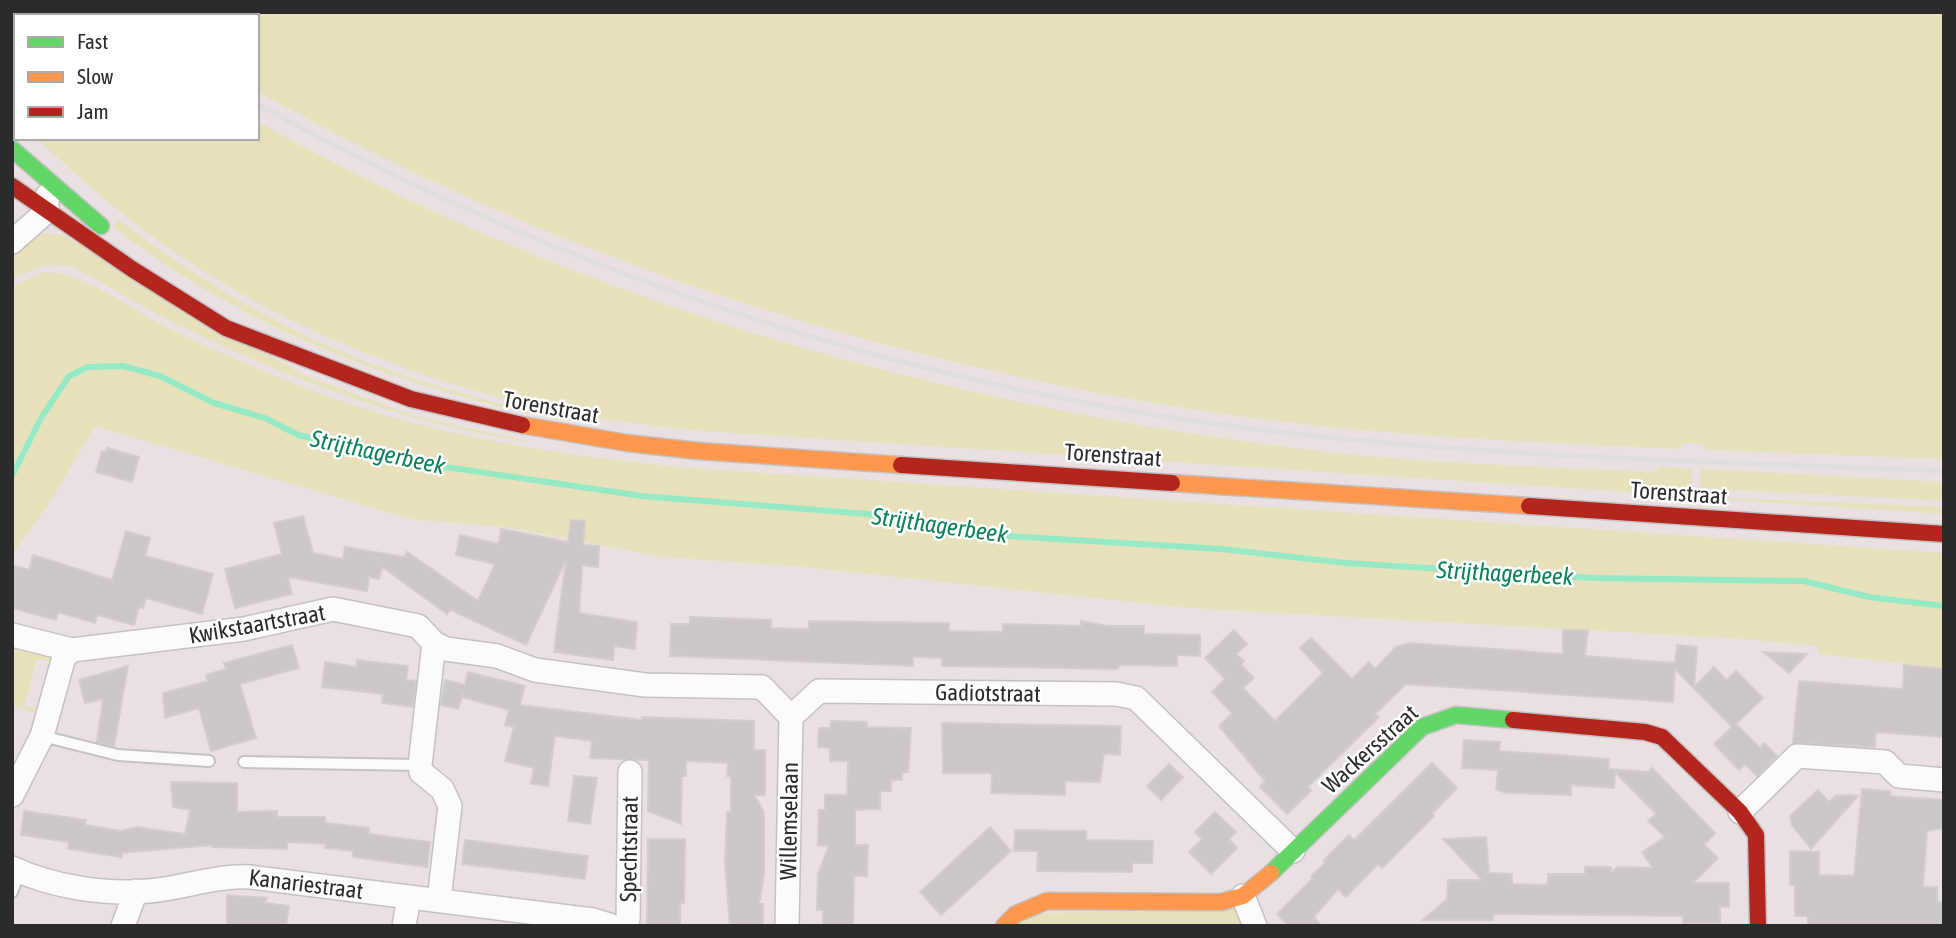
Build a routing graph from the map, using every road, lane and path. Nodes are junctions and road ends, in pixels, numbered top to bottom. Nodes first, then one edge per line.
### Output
1 (12, 149) edge
2 (47, 181) junction
3 (13, 189) edge
4 (47, 211) junction
5 (113, 234) dead end
6 (12, 242) edge
7 (150, 260) dead end
8 (292, 352) junction
9 (1944, 534) edge
10 (12, 635) edge
11 (434, 643) junction
12 (72, 650) junction
13 (791, 717) junction
14 (42, 736) junction
15 (209, 761) dead end
16 (244, 762) dead end
17 (420, 765) junction
18 (630, 772) dead end
19 (1944, 780) edge
20 (12, 796) edge
21 (1740, 811) junction
22 (1293, 851) junction
23 (15, 877) edge
24 (136, 891) junction
25 (1243, 896) junction
26 (409, 897) junction
27 (439, 901) junction
28 (613, 924) edge
29 (124, 926) edge
30 (404, 926) edge
31 (787, 926) edge
32 (1004, 926) edge
33 (1255, 926) edge
34 (1758, 926) edge

1 - 2 street
2 - 3 street
2 - 4 street
2 - 5 street
3 - 4 street, Torenstraat
4 - 6 street
4 - 8 street, Torenstraat
7 - 8 street, Torenstraat
8 - 9 street, Torenstraat
10 - 12 street, Kwikstaartstraat
11 - 12 street, Kwikstaartstraat
11 - 13 street, Kwikstaartstraat
11 - 17 street
12 - 14 street
13 - 22 street, Gadiotstraat
13 - 31 street, Willemselaan
14 - 15 lane
14 - 20 street
16 - 17 lane
17 - 27 street
18 - 28 street, Spechtstraat
19 - 21 street
21 - 22 street, Wackersstraat
21 - 34 street, Wackersstraat
22 - 25 street, Wackersstraat
23 - 24 street, Kanariestraat
24 - 26 street, Kanariestraat
24 - 29 street
25 - 32 street
25 - 33 street
26 - 27 street, Kanariestraat
26 - 30 street
27 - 28 street, Kanariestraat

